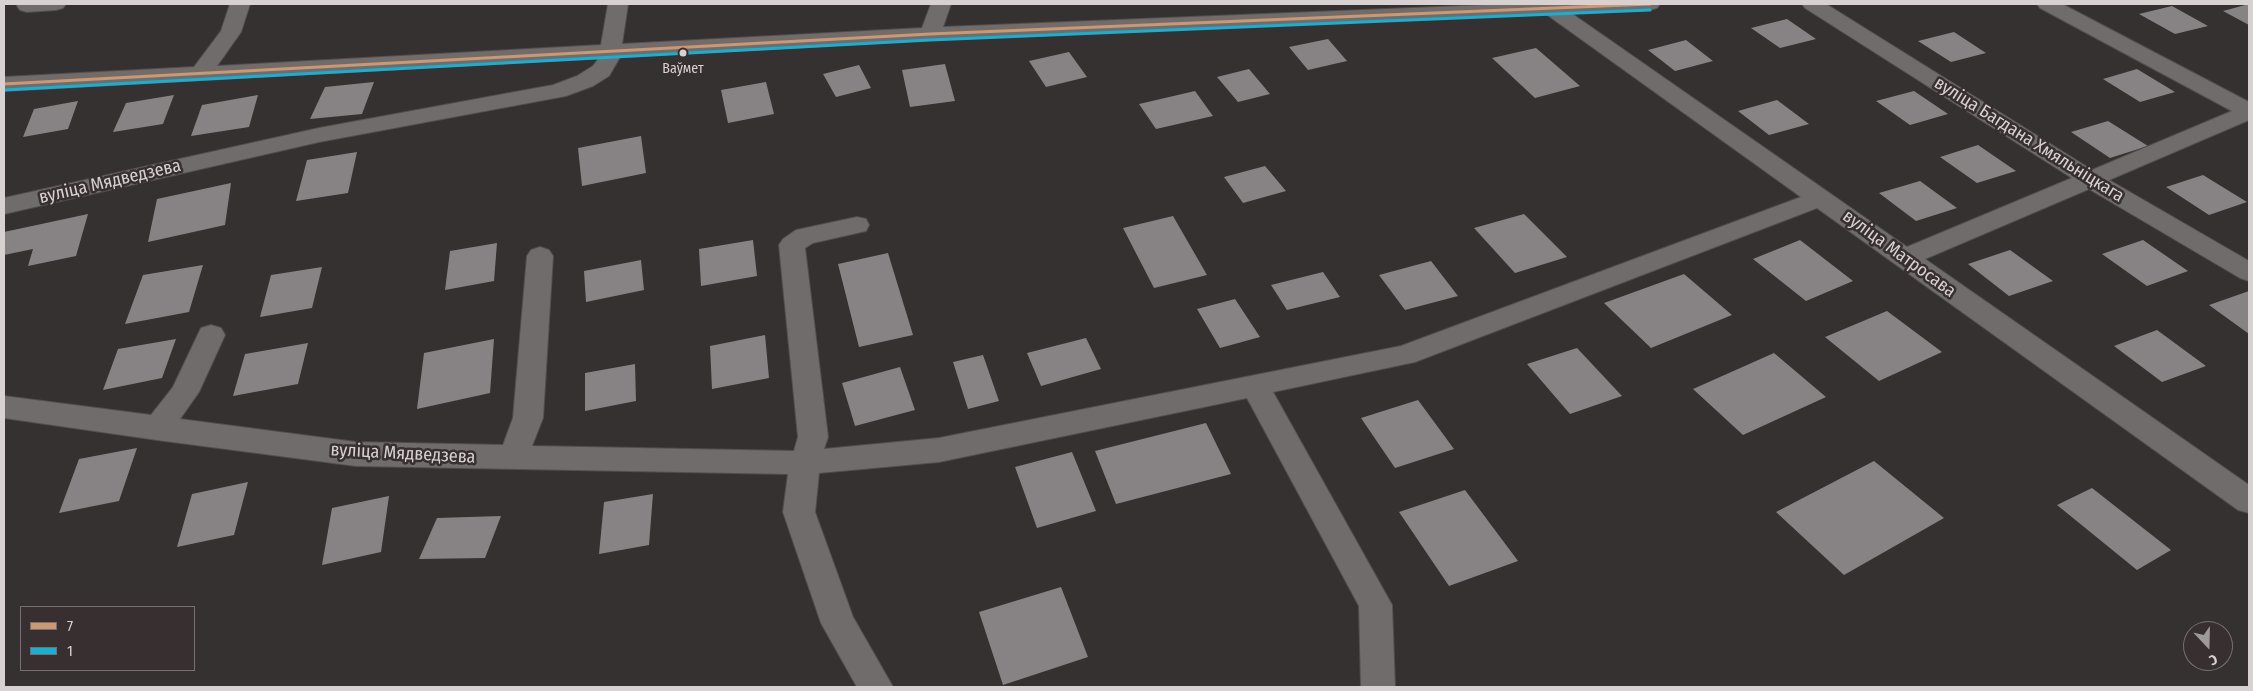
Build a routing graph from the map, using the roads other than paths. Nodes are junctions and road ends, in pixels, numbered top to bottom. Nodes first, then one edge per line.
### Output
1 (56, 4) edge
2 (240, 4) edge
3 (618, 4) edge
4 (941, 4) edge
5 (1650, 4) edge
6 (1812, 4) edge
7 (2047, 4) edge
8 (27, 6) dead end
9 (1550, 8) junction
10 (1270, 12) edge
11 (930, 34) junction
12 (612, 50) junction
13 (200, 74) junction
14 (4, 84) edge
15 (2249, 111) edge
16 (2090, 179) junction
17 (1821, 198) junction
18 (4, 206) edge
19 (857, 225) dead end
20 (540, 256) dead end
21 (1904, 258) junction
22 (2249, 272) edge
23 (211, 335) dead end
24 (1255, 386) junction
25 (4, 407) edge
26 (157, 429) junction
27 (513, 458) junction
28 (805, 463) junction
29 (2249, 501) edge
30 (876, 687) edge
31 (1378, 687) edge

1 - 8 street
2 - 13 street
3 - 12 street
4 - 11 street
5 - 9 street
6 - 16 street, вуліца Багдана Хмяльніцкага
7 - 15 street
9 - 10 street
9 - 17 street, вуліца Матросава
10 - 11 street
11 - 12 street
12 - 13 street
12 - 18 street, вуліца Мядведзева
13 - 14 street
15 - 16 street
16 - 21 street
16 - 22 street, вуліца Багдана Хмяльніцкага
17 - 21 street, вуліца Матросава
17 - 24 street, вуліца Мядведзева
19 - 28 street
20 - 27 street
21 - 29 street, вуліца Матросава
23 - 26 street
24 - 28 street, вуліца Мядведзева
24 - 31 street
25 - 26 street, вуліца Мядведзева
26 - 27 street, вуліца Мядведзева
27 - 28 street, вуліца Мядведзева
28 - 30 street

